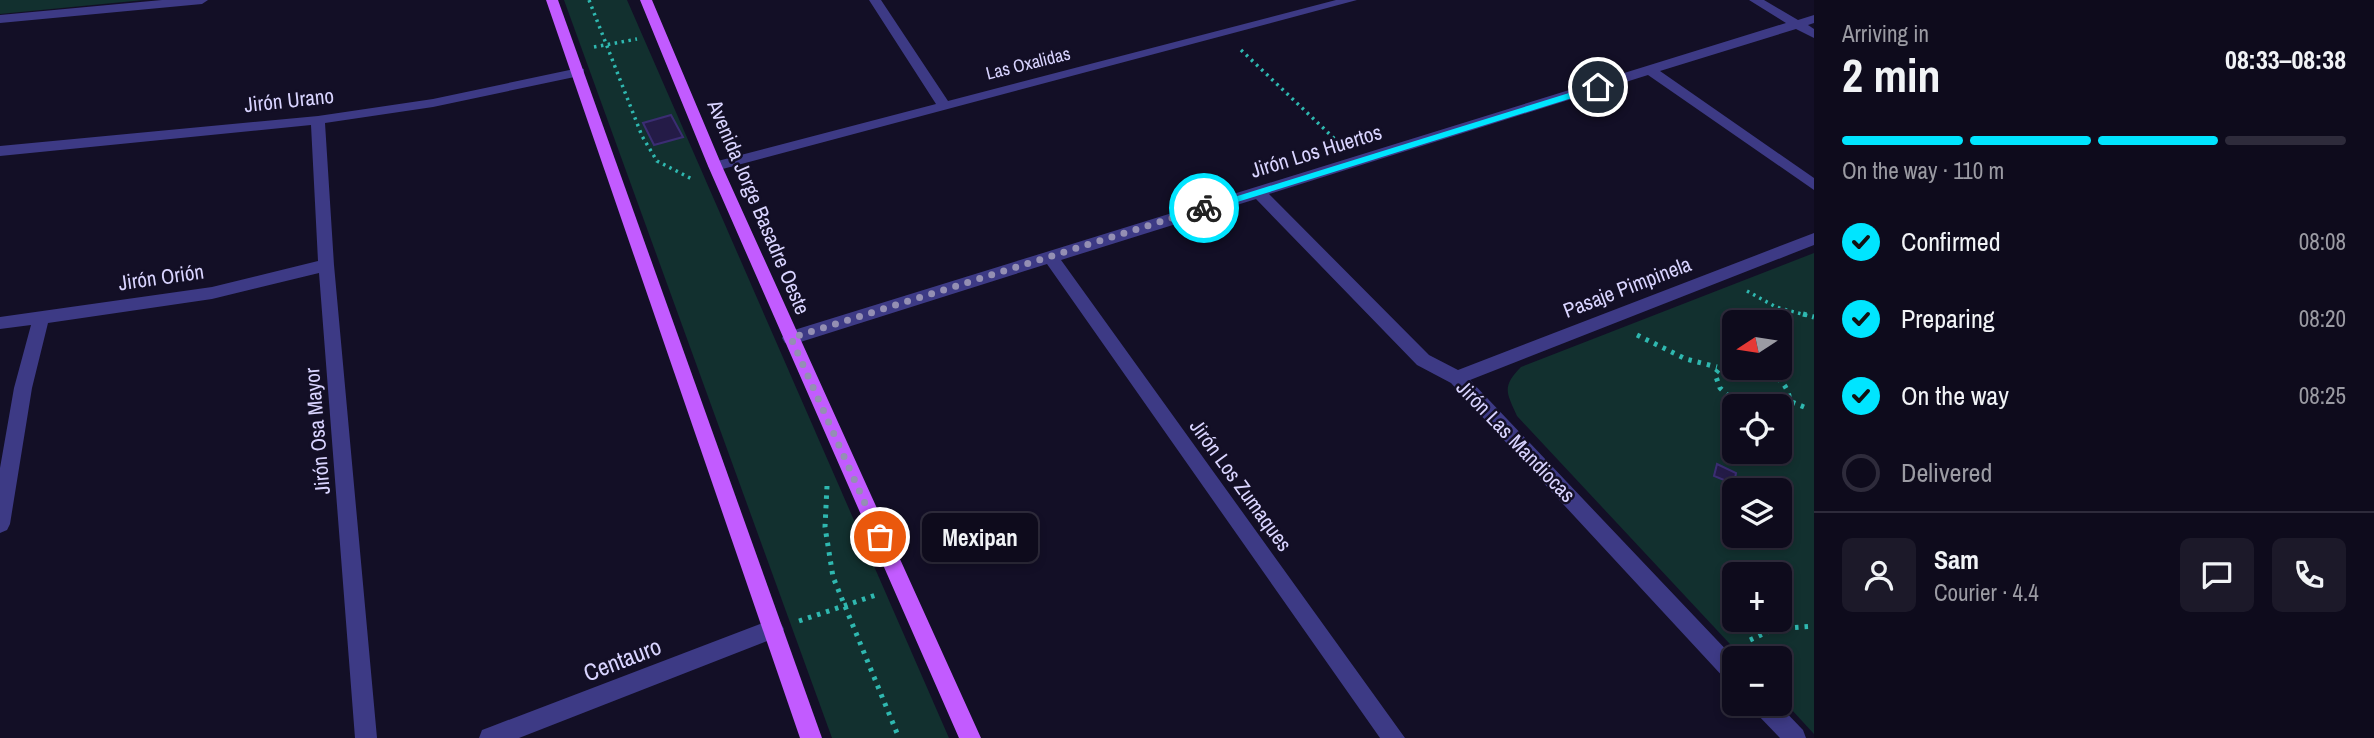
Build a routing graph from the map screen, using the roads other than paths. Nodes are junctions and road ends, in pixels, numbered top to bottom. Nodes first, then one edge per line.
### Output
1 (202, 0) edge
2 (552, 0) edge
3 (646, 0) edge
4 (875, 0) edge
5 (1351, 0) edge
6 (1755, 0) edge
7 (1317, 4) edge
8 (0, 19) edge
9 (1814, 19) edge
10 (1797, 24) junction
11 (1814, 34) edge
12 (1651, 71) junction
13 (579, 72) junction
14 (944, 105) junction
15 (318, 120) junction
16 (0, 151) edge
17 (715, 166) junction
18 (1814, 185) edge
19 (1257, 191) junction
20 (1814, 239) edge
21 (1051, 258) junction
22 (326, 265) junction
23 (41, 317) junction
24 (0, 323) edge
25 (791, 338) junction
26 (1457, 378) junction
27 (0, 523) edge
28 (773, 629) junction
29 (1722, 660) edge
30 (1774, 716) edge
31 (366, 738) edge
32 (490, 738) edge
33 (811, 738) edge
34 (970, 738) edge
35 (1394, 738) edge
36 (1795, 738) edge

1 - 8 street
2 - 13 main road
3 - 17 main road, Avenida Jorge Basadre Oeste
4 - 14 street
5 - 7 street, Las Oxalidas
6 - 10 street
7 - 14 street, Las Oxalidas
9 - 10 street, Jirón Los Huertos
10 - 11 street
10 - 12 street, Jirón Los Huertos
12 - 18 street
12 - 19 street, Jirón Los Huertos
13 - 15 street, Jirón Urano
13 - 28 main road
14 - 17 street, Las Oxalidas
15 - 16 street, Jirón Urano
15 - 22 street, Jirón Osa Mayor
17 - 25 main road, Avenida Jorge Basadre Oeste
19 - 21 street, Jirón Los Huertos
19 - 26 street, Jirón Las Mandiocas
20 - 26 street, Pasaje Pimpinela
21 - 25 street, Jirón Los Huertos
21 - 35 street, Jirón Los Zumaques
22 - 23 street, Jirón Orión
22 - 31 street, Jirón Osa Mayor
23 - 24 street, Jirón Orión
23 - 27 street
25 - 34 main road, Avenida Jorge Basadre Oeste
26 - 29 street, Jirón Las Mandiocas
28 - 32 street, Centauro
28 - 33 main road
30 - 36 street

